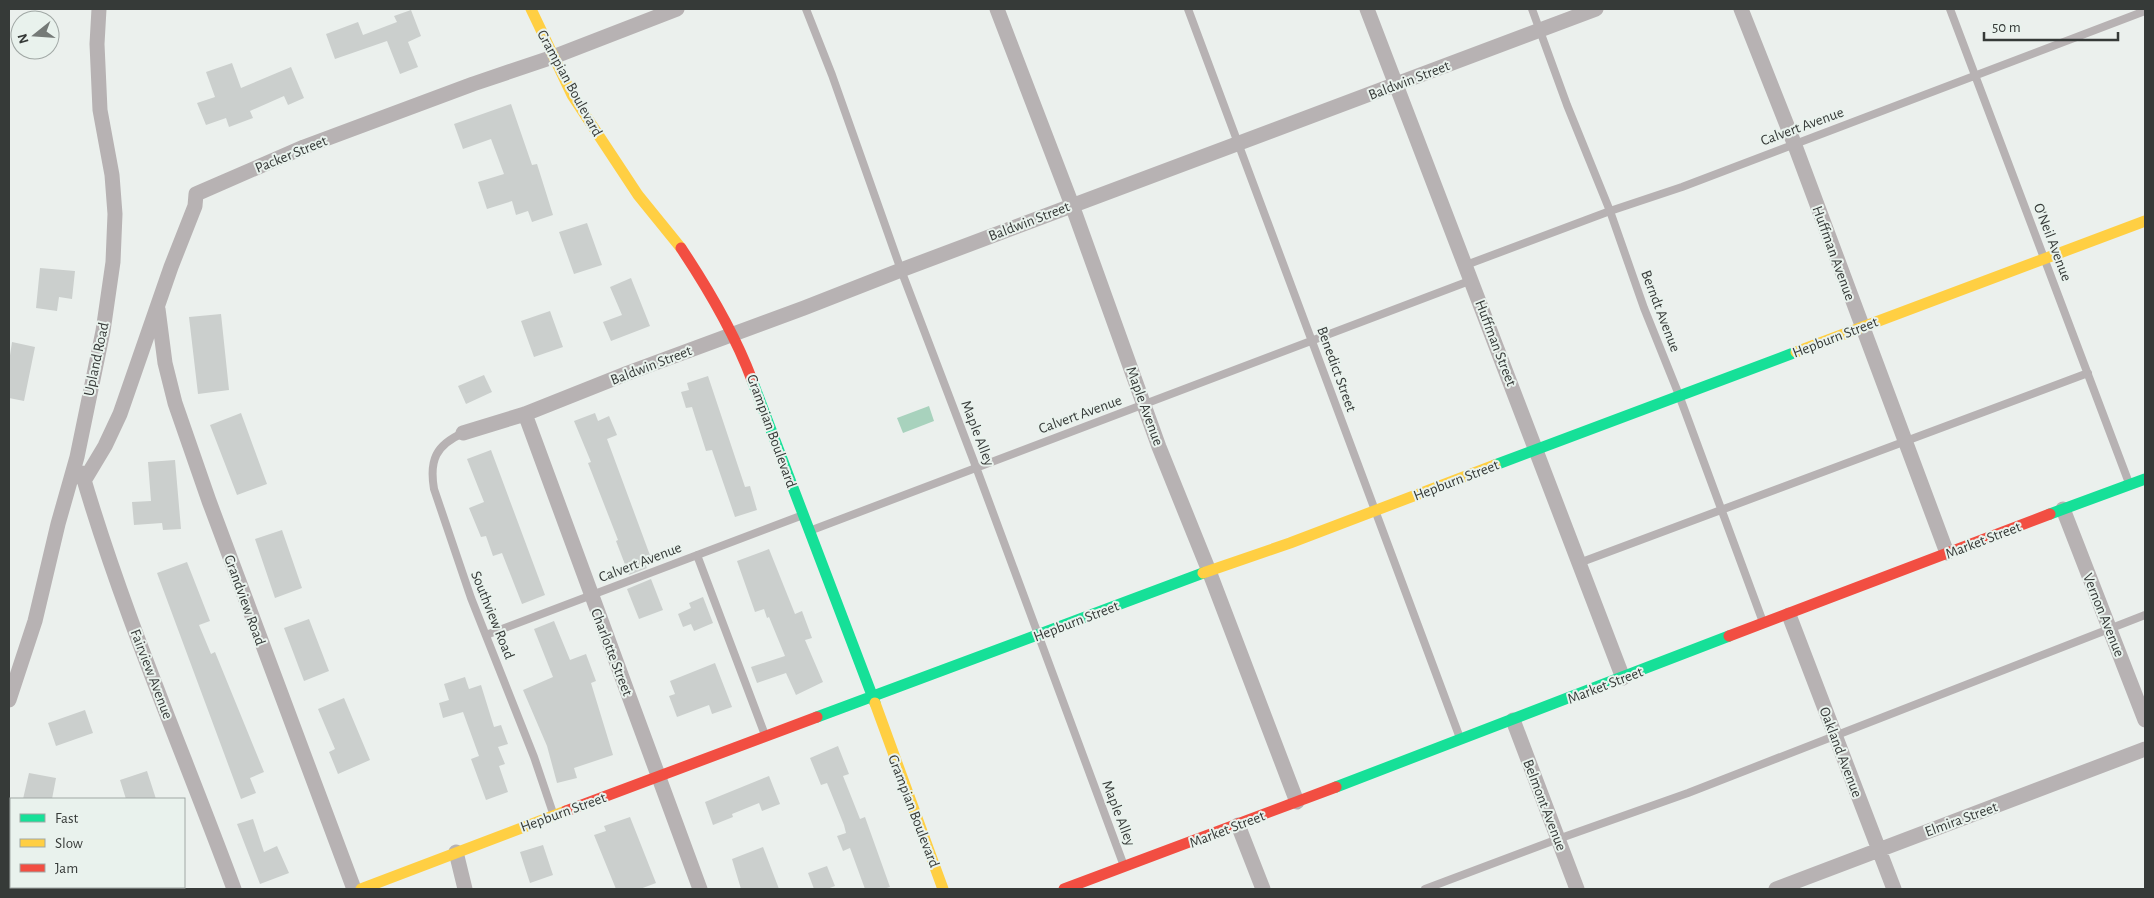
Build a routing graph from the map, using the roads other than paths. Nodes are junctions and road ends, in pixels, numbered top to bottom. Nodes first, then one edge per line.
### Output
1 (99, 9) edge
2 (531, 9) edge
3 (677, 9) edge
4 (806, 9) edge
5 (997, 9) edge
6 (1188, 9) edge
7 (1367, 9) edge
8 (1532, 9) edge
9 (1596, 9) edge
10 (1741, 9) edge
11 (1950, 9) edge
12 (2145, 11) edge
13 (1540, 30) junction
14 (553, 58) junction
15 (1976, 75) junction
16 (1396, 84) junction
17 (1794, 143) junction
18 (1238, 144) junction
19 (1072, 205) junction
20 (1610, 211) junction
21 (2145, 221) edge
22 (2045, 258) junction
23 (1466, 266) junction
24 (901, 270) junction
25 (1472, 280) junction
26 (157, 305) junction
27 (1862, 327) junction
28 (733, 334) junction
29 (1312, 342) junction
30 (2088, 373) junction
31 (1679, 395) junction
32 (1144, 405) junction
33 (525, 414) junction
34 (463, 434) joint
35 (1906, 441) junction
36 (1537, 449) junction
37 (77, 457) junction
38 (976, 467) junction
39 (2145, 479) edge
40 (84, 481) junction
41 (2130, 485) junction
42 (2063, 509) junction
43 (1722, 510) junction
44 (1375, 511) junction
45 (803, 515) junction
46 (810, 531) junction
47 (1948, 553) junction
48 (697, 555) junction
49 (1579, 563) junction
50 (1209, 571) junction
51 (591, 596) junction
52 (1788, 615) junction
53 (2145, 615) edge
54 (1764, 624) junction
55 (2109, 629) junction
56 (486, 635) junction
57 (1039, 635) junction
58 (1623, 678) junction
59 (871, 696) junction
60 (9, 700) edge
61 (1514, 720) junction
62 (2145, 720) edge
63 (1834, 735) junction
64 (766, 737) junction
65 (1460, 740) junction
66 (2145, 749) edge
67 (660, 776) junction
68 (1297, 802) junction
69 (554, 816) junction
70 (1238, 825) junction
71 (1558, 838) junction
72 (1879, 850) junction
73 (456, 852) junction
74 (1125, 868) junction
75 (234, 889) edge
76 (354, 889) edge
77 (361, 889) edge
78 (465, 889) edge
79 (700, 889) edge
80 (943, 889) edge
81 (1064, 889) edge
82 (1262, 889) edge
83 (1425, 889) edge
84 (1577, 889) edge
85 (1776, 889) edge
86 (1894, 889) edge

1 - 37 street, Upland Road
2 - 14 street, Grampian Boulevard
3 - 14 street, Packer Street
4 - 24 lane, Maple Alley
5 - 19 street, Maple Avenue
6 - 18 lane, Benedict Street
7 - 16 street, Huffman Street
8 - 13 lane, Berndt Avenue
9 - 13 street, Baldwin Street
10 - 17 street, Huffman Avenue
11 - 15 lane, O'Neil Avenue
12 - 15 lane, Calvert Avenue
13 - 16 street, Baldwin Street
13 - 20 lane, Berndt Avenue
14 - 26 street, Packer Street
14 - 28 street, Grampian Boulevard
15 - 17 lane, Calvert Avenue
15 - 22 lane, O'Neil Avenue
16 - 18 street, Baldwin Street
16 - 23 street, Huffman Street
17 - 20 lane, Calvert Avenue
17 - 27 street, Huffman Avenue
18 - 19 street, Baldwin Street
18 - 29 lane, Benedict Street
19 - 24 street, Baldwin Street
19 - 32 street, Maple Avenue
20 - 23 lane, Calvert Avenue
20 - 31 lane, Berndt Avenue
21 - 22 street, Hepburn Street
22 - 27 street, Hepburn Street
22 - 30 lane, O'Neil Avenue
23 - 25 street, Huffman Street
24 - 28 street, Baldwin Street
24 - 38 lane, Maple Alley
25 - 29 lane, Calvert Avenue
25 - 36 street, Huffman Street
26 - 40 street, Packer Street
26 - 76 street, Grandview Road
27 - 31 street, Hepburn Street
27 - 35 street, Huffman Avenue
28 - 33 street, Baldwin Street
28 - 45 street, Grampian Boulevard
29 - 32 lane, Calvert Avenue
29 - 44 lane, Benedict Street
30 - 35 lane
30 - 41 lane, O'Neil Avenue
31 - 36 street, Hepburn Street
31 - 43 lane, Berndt Avenue
32 - 38 lane, Calvert Avenue
32 - 50 street, Maple Avenue
33 - 34 street, Baldwin Street
33 - 51 street, Charlotte Street
34 - 56 lane, Southview Road
35 - 43 lane
35 - 47 street, Huffman Avenue
36 - 44 street, Hepburn Street
36 - 49 street, Huffman Street
37 - 40 street, Fairview Avenue
37 - 60 street, Upland Road
38 - 46 lane, Calvert Avenue
38 - 57 lane, Maple Alley
39 - 41 street, Market Street
40 - 75 street, Fairview Avenue
41 - 42 street, Market Street
42 - 47 street, Market Street
42 - 55 street, Vernon Avenue
43 - 49 lane
43 - 54 lane, Berndt Avenue
44 - 50 street, Hepburn Street
44 - 65 lane, Benedict Street
45 - 46 street, Grampian Boulevard
45 - 48 lane, Calvert Avenue
46 - 59 street, Grampian Boulevard
47 - 52 street, Market Street
48 - 51 lane, Calvert Avenue
48 - 64 lane
49 - 58 street, Huffman Street
50 - 57 street, Hepburn Street
50 - 68 street, Maple Avenue
51 - 56 lane, Calvert Avenue
51 - 67 street, Charlotte Street
52 - 54 street, Market Street
52 - 63 street, Oakland Avenue
53 - 55 lane
54 - 58 street, Market Street
55 - 62 street, Vernon Avenue
55 - 63 lane
56 - 69 lane, Southview Road
57 - 59 street, Hepburn Street
57 - 74 lane, Maple Alley
58 - 61 street, Market Street
59 - 64 street, Hepburn Street
59 - 80 street, Grampian Boulevard
61 - 65 street, Market Street
61 - 71 street, Belmont Avenue
63 - 71 lane
63 - 72 street, Oakland Avenue
64 - 67 street, Hepburn Street
65 - 68 street, Market Street
66 - 72 street, Elmira Street
67 - 69 street, Hepburn Street
67 - 79 street, Charlotte Street
68 - 70 street, Market Street
69 - 73 street, Hepburn Street
70 - 74 street, Market Street
70 - 82 street
71 - 83 lane
71 - 84 street, Belmont Avenue
72 - 85 street, Elmira Street
72 - 86 street, Oakland Avenue
73 - 77 street, Hepburn Street
73 - 78 street
74 - 81 street, Market Street

